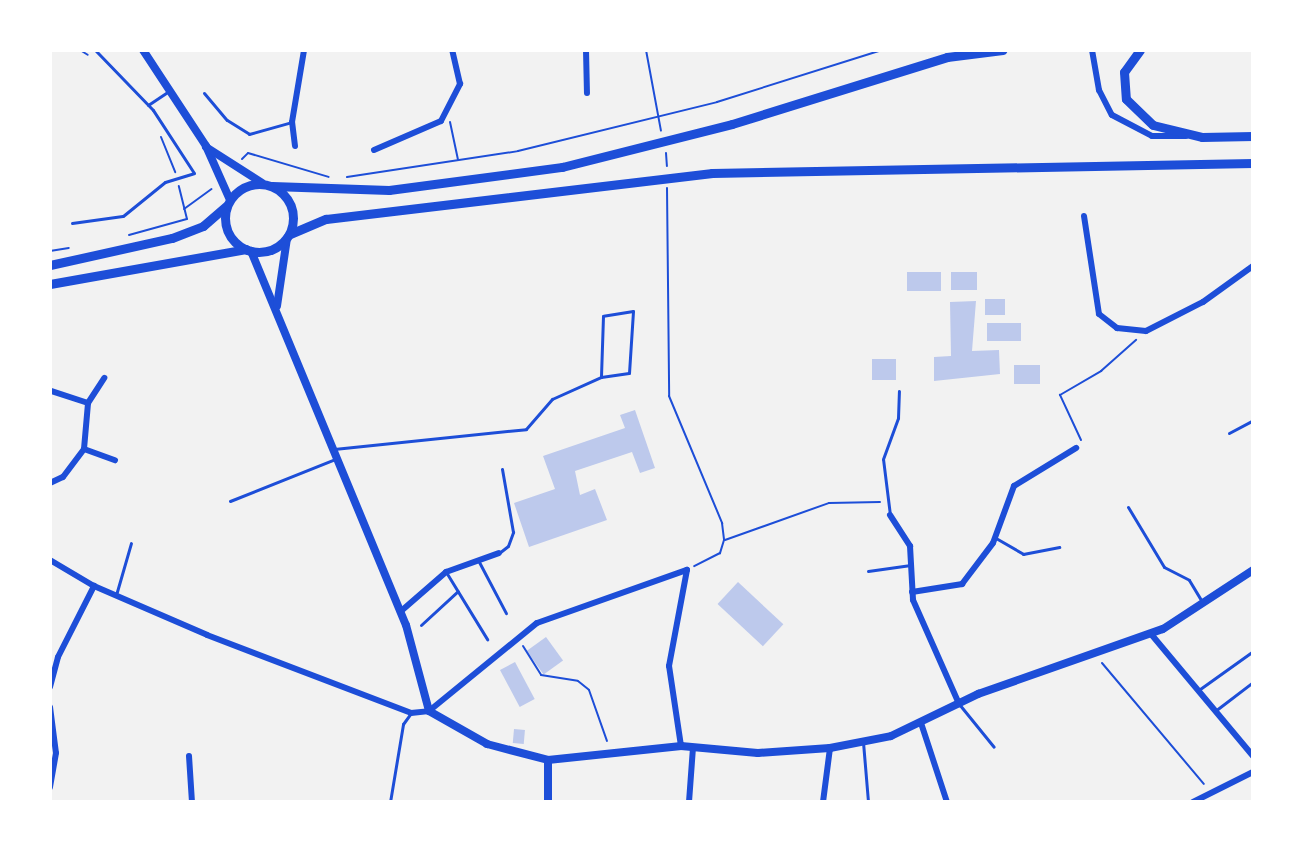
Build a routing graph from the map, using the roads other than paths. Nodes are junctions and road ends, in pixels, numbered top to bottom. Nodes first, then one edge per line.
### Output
1 (95, 50) edge
2 (143, 50) edge
3 (304, 50) edge
4 (452, 50) edge
5 (586, 50) edge
6 (1002, 50) edge
7 (1092, 50) edge
8 (1140, 50) edge
9 (167, 92) junction
10 (204, 93) dead end
11 (587, 93) dead end
12 (148, 105) junction
13 (292, 122) junction
14 (1253, 136) edge
15 (1202, 137) junction
16 (206, 146) junction
17 (295, 146) dead end
18 (374, 150) dead end
19 (1253, 163) edge
20 (267, 185) junction
21 (229, 202) junction
22 (1084, 216) dead end
23 (72, 223) dead end
24 (288, 236) junction
25 (248, 250) junction
26 (50, 265) edge
27 (1253, 266) edge
28 (50, 284) edge
29 (277, 307) junction
30 (601, 377) junction
31 (104, 378) dead end
32 (51, 391) edge
33 (899, 391) dead end
34 (88, 403) junction
35 (1253, 420) edge
36 (1229, 433) dead end
37 (1076, 448) road end
38 (84, 449) junction
39 (331, 449) junction
40 (335, 459) junction
41 (115, 460) dead end
42 (502, 469) dead end
43 (50, 483) edge
44 (230, 501) dead end
45 (1128, 507) dead end
46 (890, 515) joint
47 (994, 537) junction
48 (131, 543) dead end
49 (1059, 547) dead end
50 (499, 553) joint
51 (50, 560) edge
52 (478, 560) junction
53 (911, 565) junction
54 (1253, 570) edge
55 (868, 571) dead end
56 (446, 572) junction
57 (94, 586) junction
58 (458, 591) junction
59 (912, 592) junction
60 (116, 595) junction
61 (1203, 603) junction
62 (400, 612) junction
63 (506, 613) dead end
64 (421, 625) dead end
65 (1151, 634) junction
66 (487, 639) dead end
67 (1253, 651) edge
68 (51, 674) edge
69 (1253, 682) edge
70 (50, 687) edge
71 (1197, 692) junction
72 (959, 704) junction
73 (50, 707) edge
74 (429, 711) junction
75 (1214, 711) junction
76 (411, 713) junction
77 (921, 723) junction
78 (863, 742) junction
79 (681, 746) junction
80 (693, 747) junction
81 (994, 747) dead end
82 (830, 748) junction
83 (189, 756) dead end
84 (1253, 756) edge
85 (548, 760) junction
86 (1253, 772) edge
87 (50, 787) edge
88 (192, 802) edge
89 (390, 802) edge
90 (548, 802) edge
91 (689, 802) edge
92 (823, 802) edge
93 (868, 802) edge
94 (947, 802) edge
95 (1193, 802) edge

1 - 12 lane
2 - 9 street
3 - 13 street
4 - 18 street
5 - 11 street
6 - 20 main road
7 - 15 street
8 - 15 main road
9 - 12 lane
9 - 16 street
10 - 13 lane
12 - 23 lane
13 - 17 street
14 - 15 main road
16 - 20 street
16 - 21 street
19 - 24 main road
20 - 21 main road
20 - 24 main road
21 - 25 main road
21 - 26 main road
22 - 27 street
24 - 25 main road
24 - 29 street
25 - 28 main road
25 - 29 street
29 - 39 street
30 - 30 lane
30 - 39 lane
31 - 34 street
32 - 34 street
33 - 46 lane
34 - 38 street
35 - 36 lane
37 - 47 street
38 - 41 street
38 - 43 street
39 - 40 street
40 - 44 lane
40 - 62 street
42 - 50 lane
45 - 61 lane
46 - 53 street
47 - 49 lane
47 - 59 street
48 - 60 lane
50 - 52 street
51 - 57 street
52 - 56 street
52 - 63 lane
53 - 55 lane
53 - 59 street
54 - 61 street
56 - 58 lane
56 - 62 street
57 - 60 street
57 - 68 street
58 - 64 lane
58 - 66 lane
59 - 72 street
60 - 76 street
61 - 65 street
62 - 74 street
65 - 71 street
65 - 72 street
67 - 71 lane
68 - 70 street
69 - 75 lane
71 - 75 street
72 - 77 street
72 - 81 lane
73 - 87 street
74 - 76 street
74 - 79 street
74 - 85 street
75 - 84 street
76 - 89 lane
77 - 78 street
77 - 94 street
78 - 82 street
78 - 93 lane
79 - 80 street
79 - 85 street
80 - 82 street
80 - 91 street
82 - 92 street
83 - 88 street
85 - 90 street
86 - 95 street

